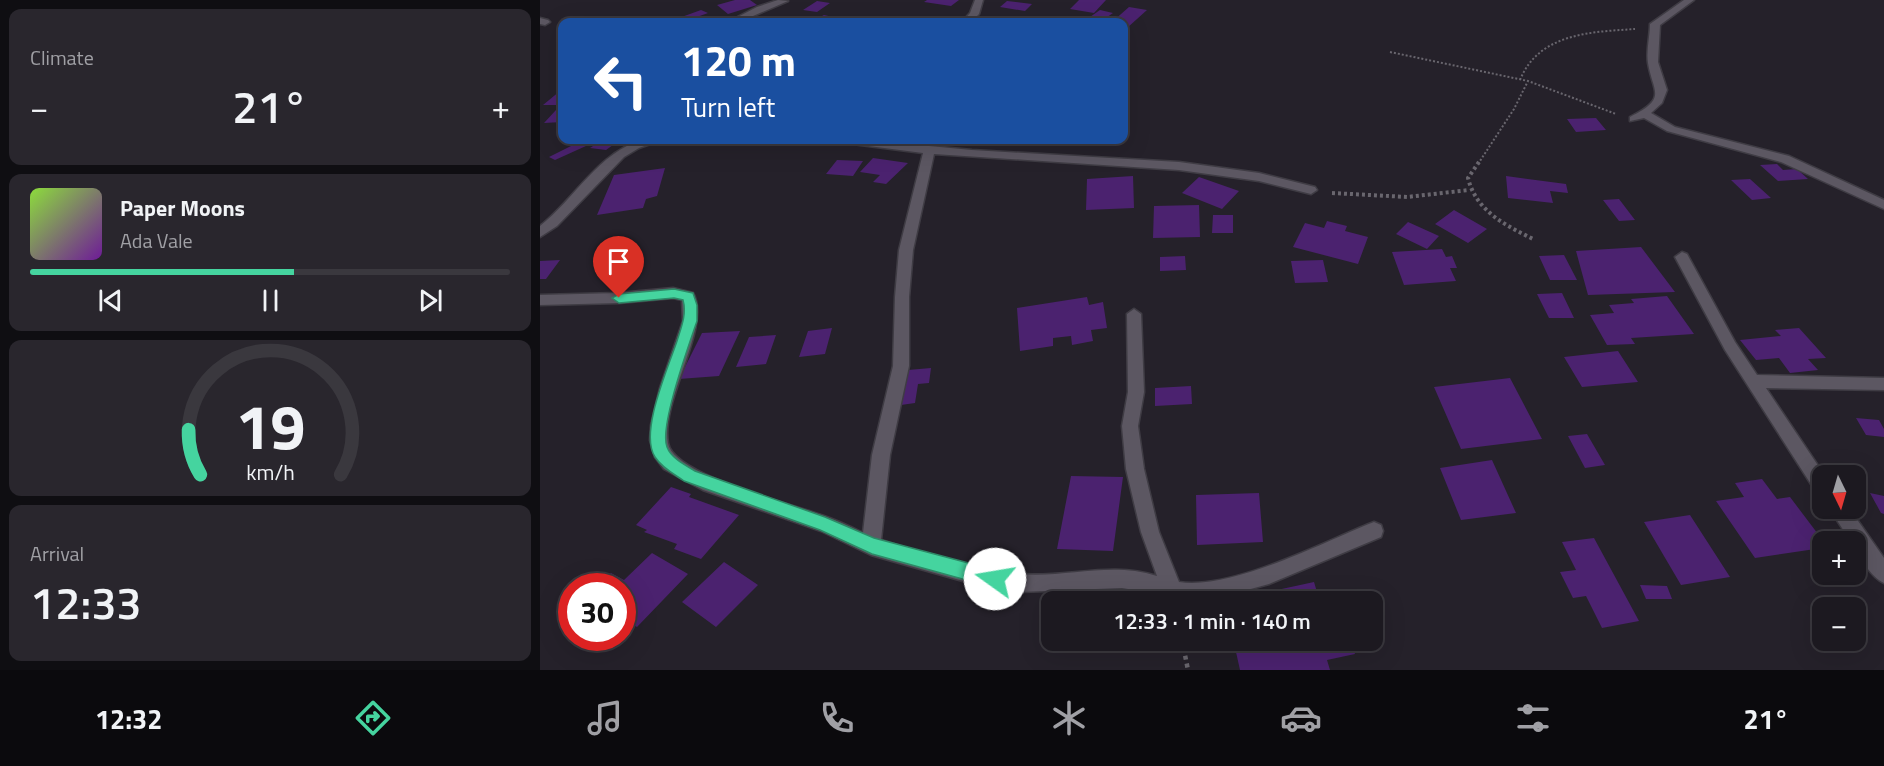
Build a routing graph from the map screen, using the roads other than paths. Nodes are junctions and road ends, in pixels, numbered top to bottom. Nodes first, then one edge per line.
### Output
1 (978, 0) edge
2 (1690, 0) edge
3 (784, 1) edge
4 (741, 18) edge
5 (970, 18) edge
6 (639, 144) edge
7 (891, 144) edge
8 (929, 152) junction
9 (1311, 190) road end
10 (1884, 205) edge
11 (540, 233) edge
12 (1682, 257) dead end
13 (540, 300) edge
14 (1134, 314) dead end
15 (1753, 381) junction
16 (1884, 384) edge
17 (1812, 471) edge
18 (1846, 519) edge
19 (1374, 531) dead end
20 (872, 546) junction
21 (1884, 574) edge
22 (1170, 591) edge
23 (1173, 591) edge
24 (1206, 591) edge

1 - 5 street
2 - 10 street
3 - 4 street
6 - 11 street
7 - 8 street
8 - 9 street
8 - 20 street
12 - 15 street
13 - 20 street
14 - 23 street
15 - 16 street
15 - 17 street
18 - 21 street
19 - 24 street
20 - 22 street

